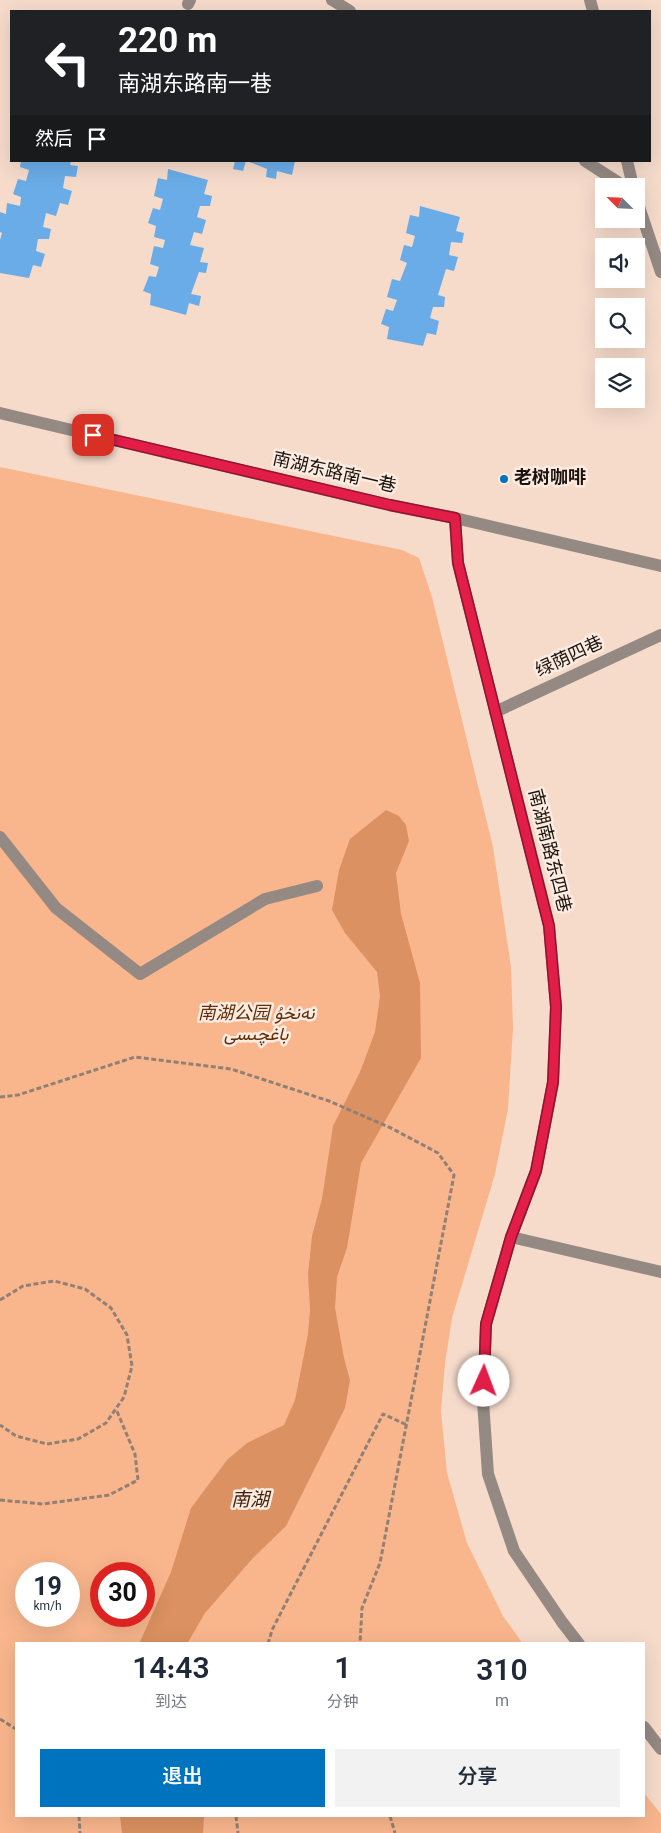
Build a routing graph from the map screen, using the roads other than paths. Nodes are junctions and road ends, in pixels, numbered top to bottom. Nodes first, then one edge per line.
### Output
1 (332, 0) edge
2 (348, 10) edge
3 (587, 162) edge
4 (627, 162) edge
5 (612, 178) edge
6 (631, 178) edge
7 (645, 225) edge
8 (661, 272) edge
9 (0, 413) edge
10 (455, 518) junction
11 (661, 566) edge
12 (661, 635) edge
13 (494, 712) junction
14 (0, 837) edge
15 (316, 886) dead end
16 (511, 1237) junction
17 (661, 1272) edge
18 (577, 1642) edge
19 (645, 1728) edge
20 (661, 1749) edge

1 - 2 street
3 - 5 street
4 - 6 street
7 - 8 street
9 - 10 street, 南湖东路南一巷
10 - 11 street, 南湖东路南一巷
10 - 13 street, 南湖南路东四巷
12 - 13 street, 绿荫四巷
13 - 16 street, 南湖南路东四巷
14 - 15 street
16 - 17 street
16 - 18 street, 南湖南路东四巷
19 - 20 street

